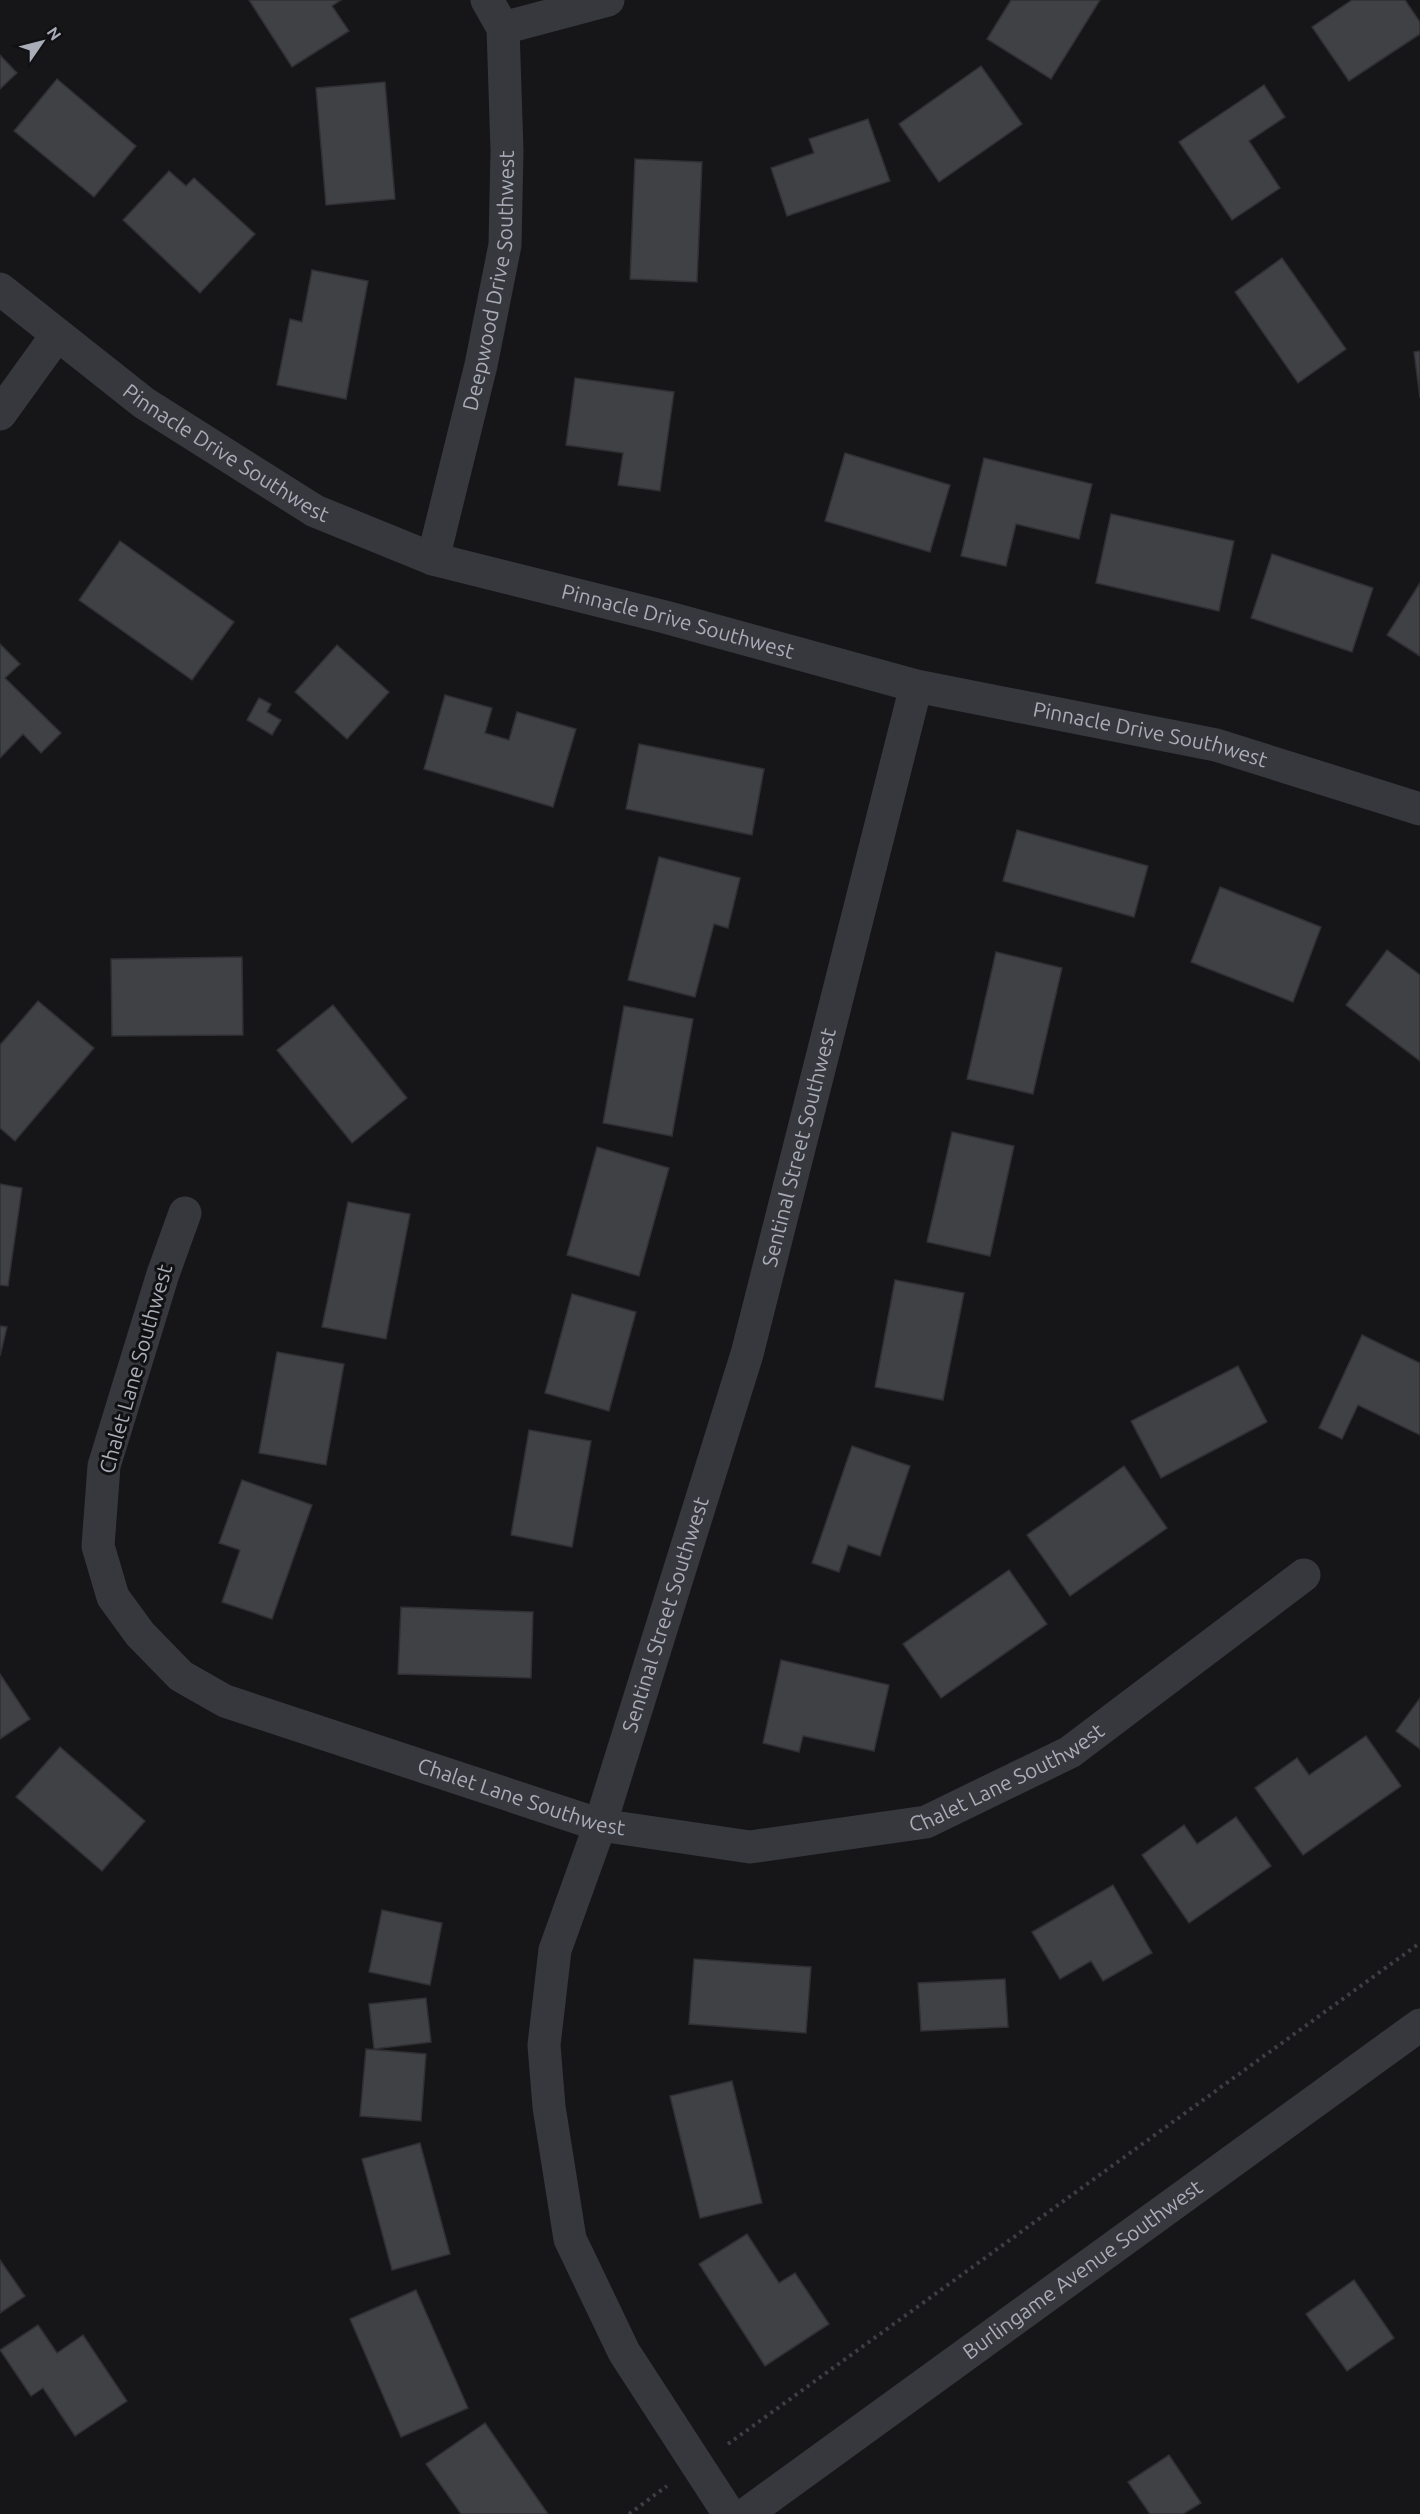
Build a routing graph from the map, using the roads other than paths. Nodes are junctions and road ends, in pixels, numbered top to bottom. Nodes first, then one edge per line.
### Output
1 (487, 0) edge
2 (608, 0) edge
3 (503, 28) junction
4 (0, 289) edge
5 (57, 335) junction
6 (0, 414) edge
7 (433, 559) junction
8 (916, 686) junction
9 (1420, 809) edge
10 (185, 1213) dead end
11 (1304, 1575) dead end
12 (600, 1825) junction
13 (1420, 2025) edge
14 (729, 2514) edge
15 (746, 2514) edge

1 - 3 street, Deepwood Drive Southwest
2 - 3 street
3 - 7 street, Deepwood Drive Southwest
4 - 5 street, Pinnacle Drive Southwest
5 - 6 street
5 - 7 street, Pinnacle Drive Southwest
7 - 8 street, Pinnacle Drive Southwest
8 - 9 street, Pinnacle Drive Southwest
8 - 12 street, Sentinal Street Southwest
10 - 12 street, Chalet Lane Southwest
11 - 12 street, Chalet Lane Southwest
12 - 14 street, Sentinal Street Southwest
13 - 15 street, Burlingame Avenue Southwest

